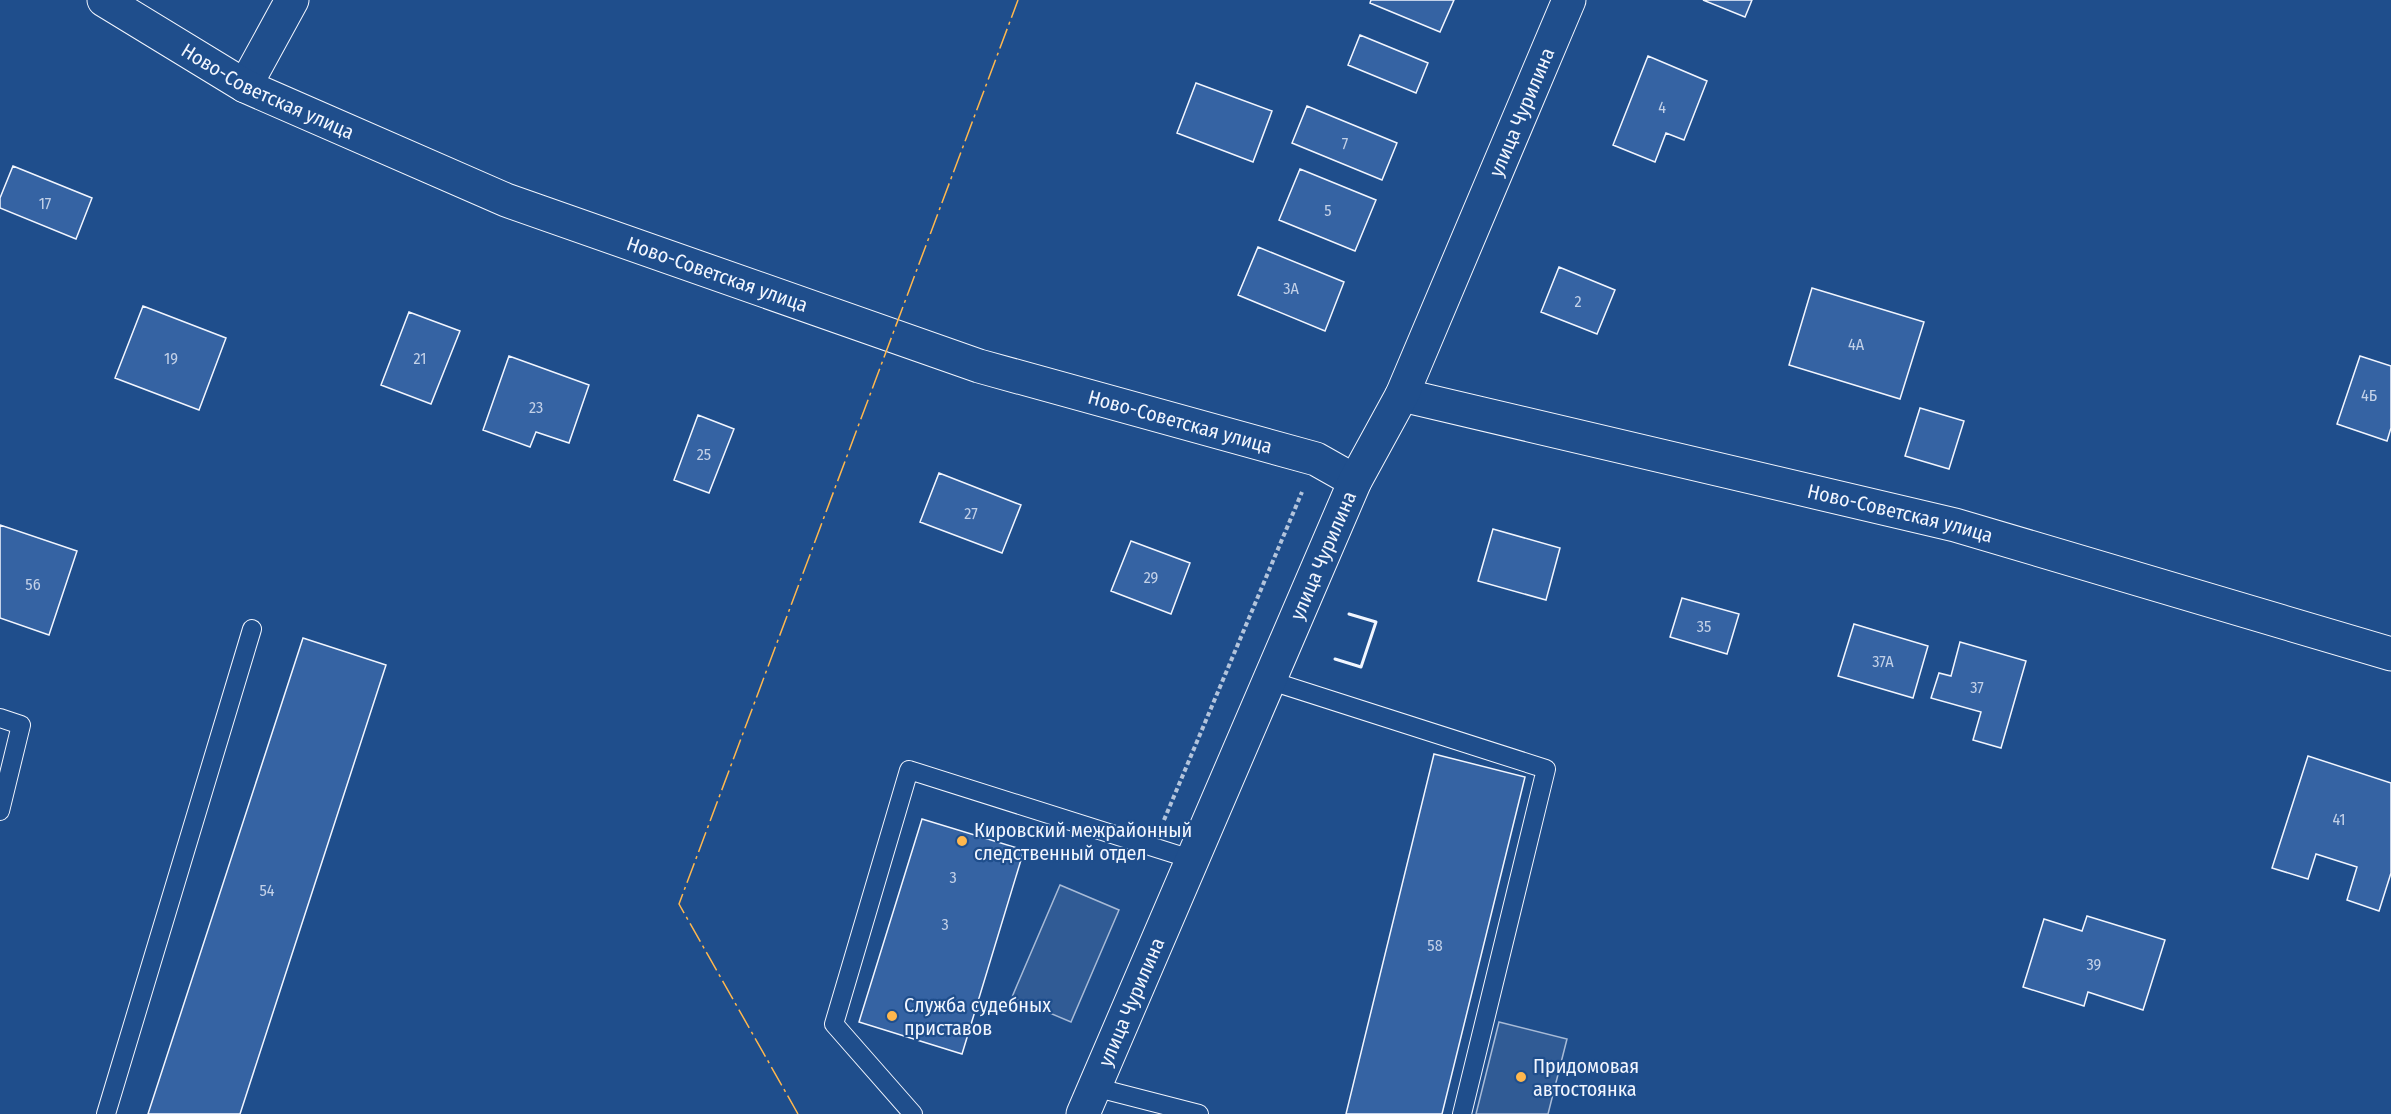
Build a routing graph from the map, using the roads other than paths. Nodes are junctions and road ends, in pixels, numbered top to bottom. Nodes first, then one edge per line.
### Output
1 (104, 0) edge
2 (292, 0) edge
3 (1569, 0) edge
4 (245, 86) junction
5 (1402, 395) junction
6 (1355, 481) junction
7 (252, 629) dead end
8 (2391, 654) edge
9 (1268, 680) junction
10 (0, 718) edge
11 (0, 811) edge
12 (1191, 859) junction
13 (1089, 1100) edge
14 (106, 1114) edge
15 (913, 1114) edge
16 (1199, 1114) edge
17 (1462, 1114) edge

1 - 4 street, Ново-Советская улица
2 - 4 street
3 - 5 street, улица Чурилина
4 - 6 street, Ново-Советская улица
5 - 6 street, улица Чурилина
5 - 8 street, Ново-Советская улица
6 - 9 street, улица Чурилина
7 - 14 lane
9 - 12 street, улица Чурилина
9 - 17 lane
10 - 11 lane
12 - 13 street, улица Чурилина
12 - 15 lane
13 - 16 lane

